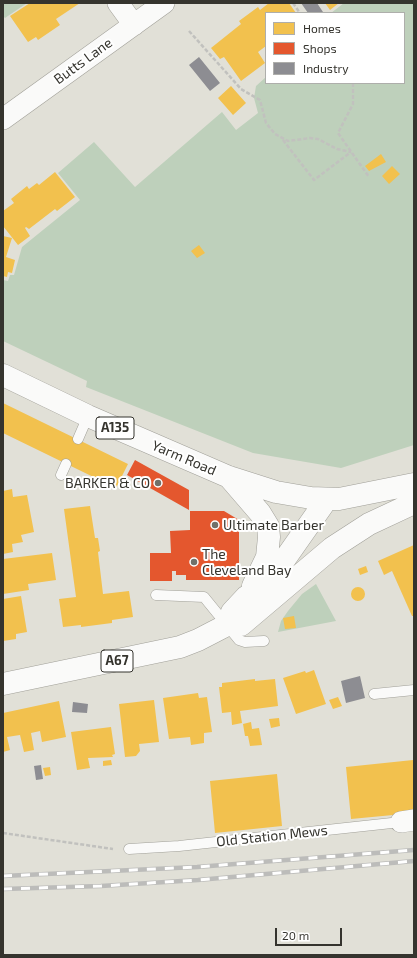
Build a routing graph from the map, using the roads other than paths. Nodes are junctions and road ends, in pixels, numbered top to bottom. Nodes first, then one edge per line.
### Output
1 (118, 3) edge
2 (164, 3) edge
3 (134, 25) junction
4 (3, 119) edge
5 (3, 375) edge
6 (88, 416) junction
7 (78, 439) dead end
8 (66, 464) dead end
9 (61, 475) dead end
10 (229, 477) junction
11 (414, 484) edge
12 (327, 499) junction
13 (414, 503) edge
14 (156, 595) dead end
15 (246, 597) junction
16 (227, 625) junction
17 (264, 641) dead end
18 (3, 684) edge
19 (414, 690) edge
20 (374, 694) dead end
21 (408, 821) edge
22 (129, 849) road end

1 - 3 street
2 - 3 street, Butts Lane
3 - 4 street, Butts Lane
5 - 6 main road, Yarm Road / A135
6 - 7 lane
6 - 10 main road, Yarm Road / A135
8 - 9 lane
10 - 12 main road, Yarm Road / A135
10 - 15 main road
11 - 12 main road, Yarm Road
12 - 15 main road
13 - 16 main road, A67
14 - 16 lane
15 - 16 main road
16 - 17 lane
16 - 18 main road, A67
19 - 20 lane
21 - 22 lane, Old Station Mews

